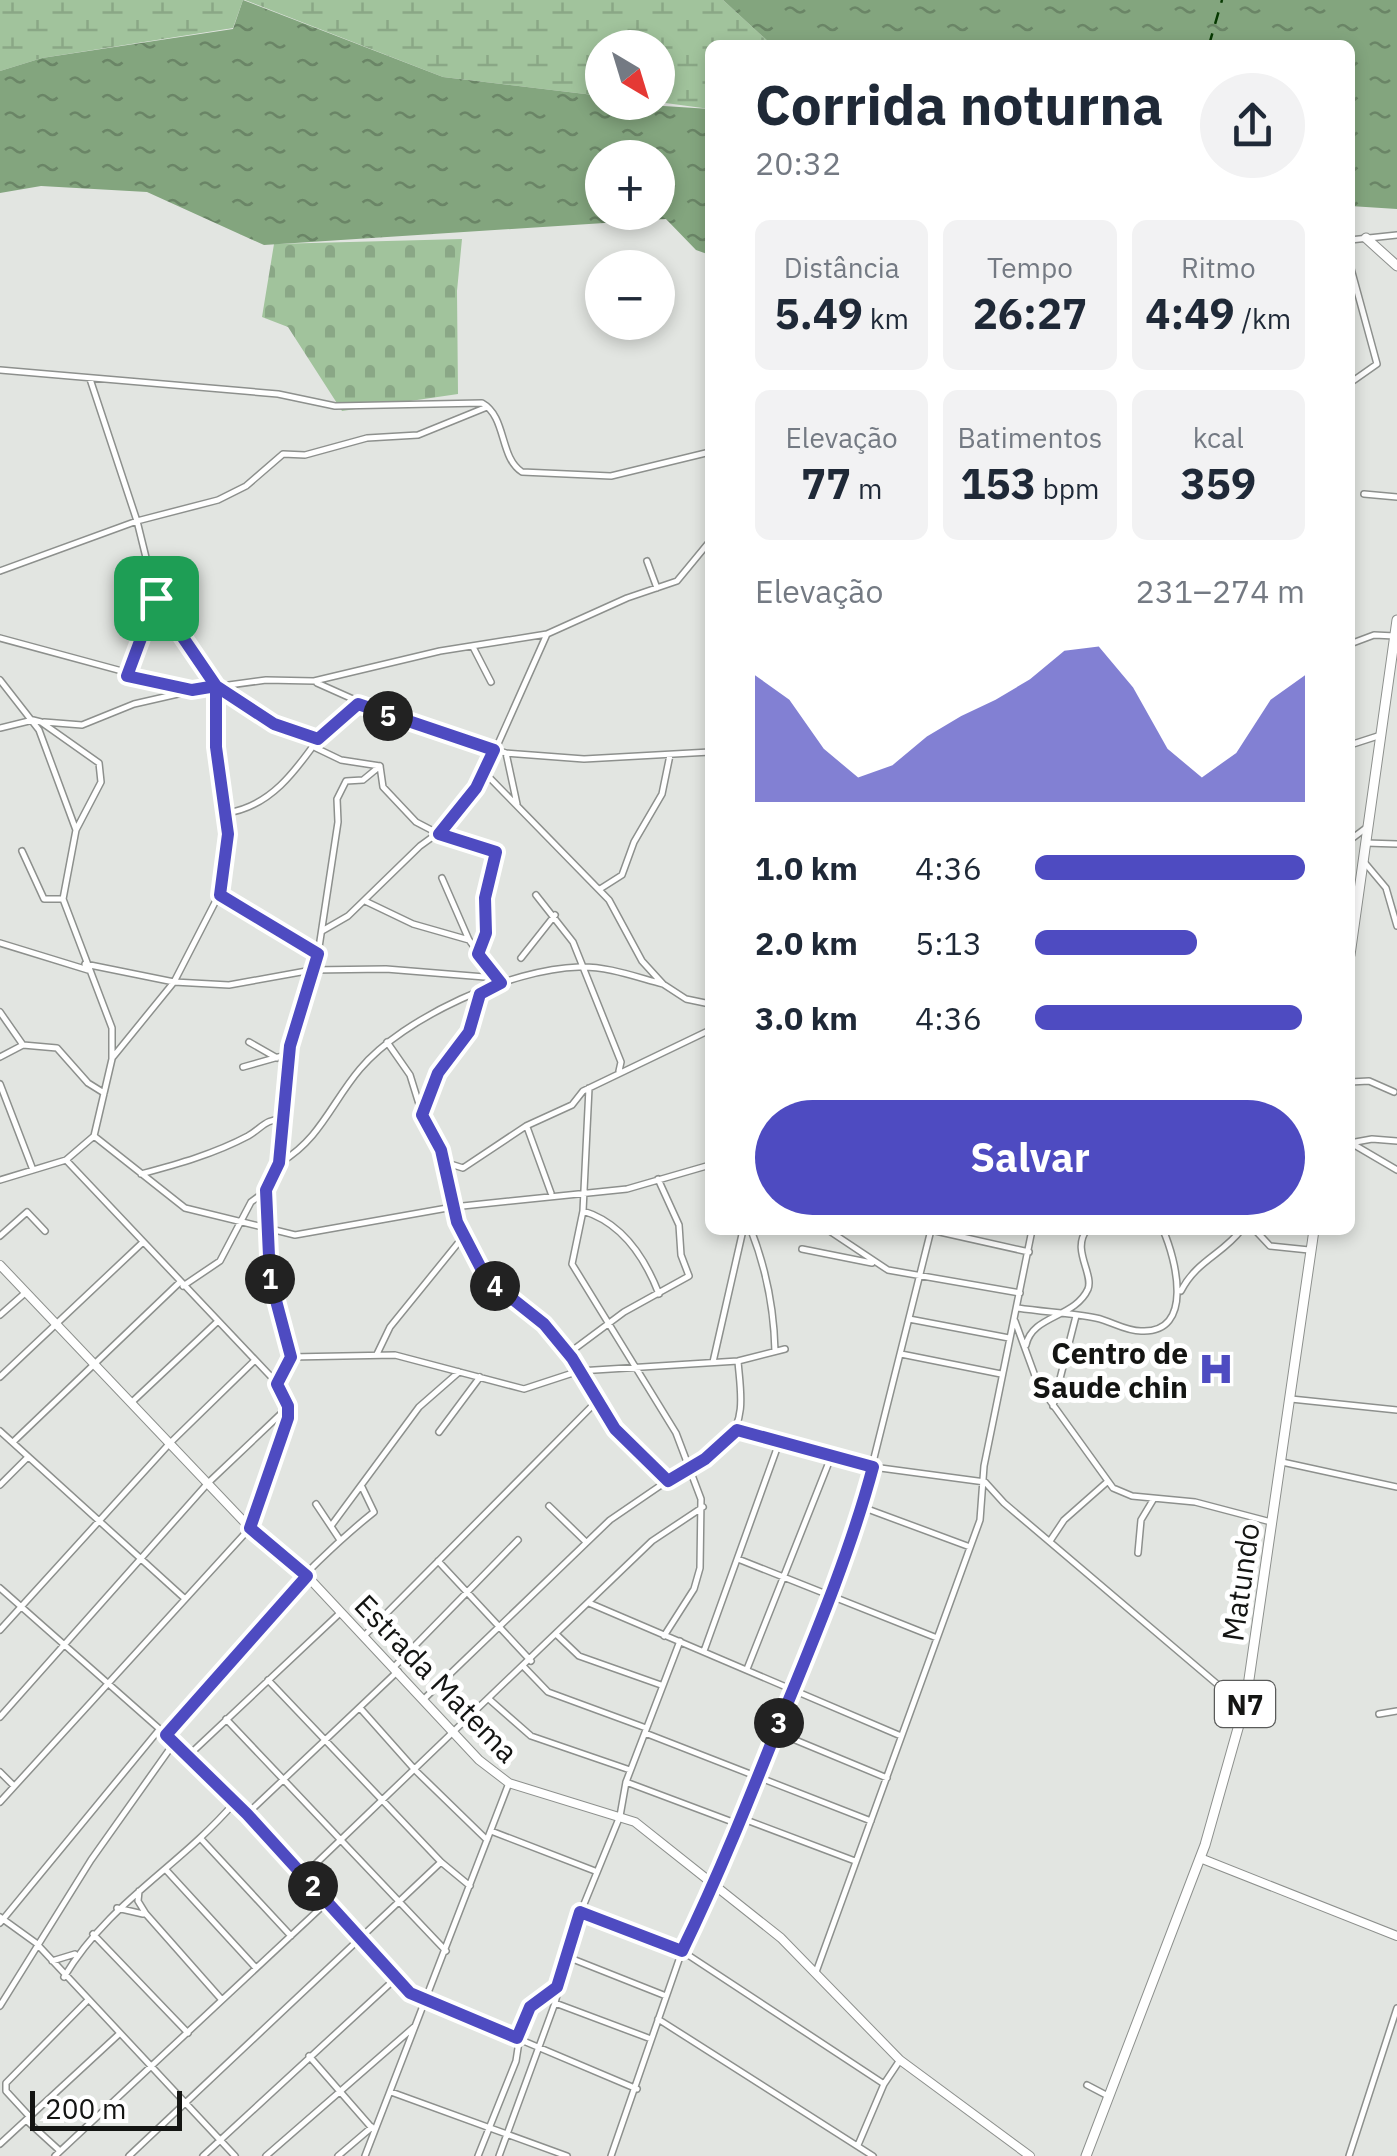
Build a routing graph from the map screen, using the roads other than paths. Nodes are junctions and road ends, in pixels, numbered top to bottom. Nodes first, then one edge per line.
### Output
1 (1397, 235) edge
2 (1366, 238) junction
3 (1355, 239) edge
4 (1397, 266) edge
5 (1355, 283) edge
6 (0, 370) edge
7 (1355, 379) edge
8 (90, 380) junction
9 (488, 406) junction
10 (705, 453) edge
11 (1364, 494) dead end
12 (1397, 496) edge
13 (137, 521) junction
14 (705, 547) edge
15 (648, 561) dead end
16 (0, 571) edge
17 (656, 588) junction
18 (156, 598) junction
19 (1397, 620) edge
20 (547, 634) junction
21 (1395, 636) edge
22 (0, 638) edge
23 (1355, 642) edge
24 (473, 647) junction
25 (1394, 661) edge
26 (127, 676) junction
27 (0, 680) edge
28 (314, 682) junction
29 (491, 682) dead end
30 (216, 686) junction
31 (192, 690) junction
32 (1392, 692) edge
33 (358, 704) junction
34 (33, 720) junction
35 (41, 722) junction
36 (0, 728) edge
37 (1380, 736) junction
38 (318, 739) junction
39 (1355, 744) edge
40 (316, 748) junction
41 (494, 750) junction
42 (705, 752) edge
43 (506, 754) junction
44 (670, 755) junction
45 (380, 766) junction
46 (485, 773) junction
47 (516, 804) junction
48 (226, 813) junction
49 (1368, 826) junction
50 (76, 830) junction
51 (439, 834) junction
52 (1355, 836) edge
53 (1366, 843) junction
54 (1397, 844) edge
55 (22, 851) dead end
56 (1364, 861) junction
57 (442, 878) dead end
58 (599, 890) junction
59 (220, 895) junction
60 (536, 895) dead end
61 (63, 899) junction
62 (364, 900) junction
63 (1355, 915) edge
64 (554, 916) junction
65 (1397, 926) edge
66 (322, 932) junction
67 (469, 940) junction
68 (0, 943) edge
69 (318, 954) junction
70 (478, 954) junction
71 (521, 958) dead end
72 (87, 967) junction
73 (584, 967) junction
74 (312, 970) junction
75 (499, 980) junction
76 (174, 982) junction
77 (662, 984) junction
78 (480, 994) junction
79 (705, 1003) edge
80 (0, 1012) edge
81 (705, 1033) edge
82 (249, 1042) dead end
83 (387, 1042) junction
84 (23, 1045) junction
85 (264, 1052) junction
86 (289, 1054) junction
87 (0, 1057) edge
88 (277, 1058) junction
89 (112, 1059) junction
90 (264, 1062) junction
91 (243, 1067) dead end
92 (619, 1071) junction
93 (1355, 1082) edge
94 (0, 1084) edge
95 (590, 1088) junction
96 (1394, 1092) dead end
97 (104, 1093) junction
98 (422, 1115) junction
99 (283, 1120) junction
100 (526, 1126) junction
101 (94, 1136) junction
102 (1397, 1141) edge
103 (1355, 1142) edge
104 (1355, 1146) edge
105 (66, 1160) junction
106 (444, 1162) junction
107 (279, 1163) junction
108 (705, 1166) edge
109 (33, 1170) junction
110 (1397, 1170) edge
111 (141, 1174) junction
112 (0, 1180) edge
113 (658, 1180) junction
114 (266, 1190) junction
115 (552, 1193) junction
116 (582, 1193) junction
117 (452, 1207) junction
118 (584, 1211) junction
119 (241, 1224) junction
120 (269, 1230) junction
121 (45, 1231) dead end
122 (742, 1235) edge
123 (752, 1235) edge
124 (835, 1235) edge
125 (930, 1235) edge
126 (953, 1235) edge
127 (1031, 1235) edge
128 (1083, 1235) edge
129 (1164, 1235) edge
130 (1238, 1235) edge
131 (1260, 1235) edge
132 (1313, 1235) edge
133 (0, 1236) edge
134 (464, 1236) junction
135 (142, 1242) junction
136 (802, 1249) dead end
137 (1311, 1250) junction
138 (1029, 1252) junction
139 (875, 1264) junction
140 (0, 1265) edge
141 (918, 1274) junction
142 (182, 1284) junction
143 (25, 1292) junction
144 (1180, 1293) junction
145 (1020, 1294) junction
146 (659, 1295) junction
147 (1017, 1308) junction
148 (0, 1315) edge
149 (1065, 1316) junction
150 (1076, 1316) junction
151 (908, 1319) junction
152 (1014, 1320) junction
153 (217, 1322) junction
154 (610, 1325) junction
155 (57, 1326) junction
156 (1009, 1338) junction
157 (1026, 1347) junction
158 (785, 1349) dead end
159 (775, 1351) junction
160 (568, 1353) junction
161 (377, 1354) junction
162 (900, 1354) junction
163 (291, 1357) junction
164 (254, 1361) junction
165 (738, 1361) junction
166 (713, 1362) junction
167 (94, 1365) junction
168 (637, 1367) junction
169 (578, 1371) junction
170 (459, 1372) junction
171 (1001, 1374) junction
172 (0, 1377) edge
173 (480, 1377) junction
174 (277, 1384) junction
175 (1290, 1400) junction
176 (596, 1402) junction
177 (131, 1403) junction
178 (288, 1406) junction
179 (1053, 1406) junction
180 (1397, 1410) edge
181 (0, 1430) edge
182 (737, 1430) junction
183 (439, 1432) dead end
184 (780, 1440) junction
185 (13, 1442) junction
186 (170, 1443) junction
187 (28, 1457) junction
188 (832, 1457) junction
189 (1282, 1462) junction
190 (873, 1467) junction
191 (687, 1471) junction
192 (668, 1481) junction
193 (208, 1482) junction
194 (986, 1482) junction
195 (1107, 1482) junction
196 (0, 1485) edge
197 (362, 1487) junction
198 (1397, 1487) edge
199 (1153, 1500) junction
200 (316, 1504) dead end
201 (548, 1506) dead end
202 (703, 1507) junction
203 (862, 1508) junction
204 (98, 1520) junction
205 (1274, 1522) junction
206 (331, 1526) junction
207 (250, 1528) junction
208 (340, 1540) junction
209 (518, 1540) dead end
210 (586, 1542) junction
211 (1050, 1542) junction
212 (970, 1547) junction
213 (1138, 1554) dead end
214 (140, 1558) junction
215 (738, 1559) junction
216 (438, 1561) junction
217 (307, 1576) junction
218 (786, 1578) junction
219 (0, 1588) edge
220 (468, 1595) junction
221 (829, 1596) junction
222 (183, 1597) junction
223 (589, 1603) junction
224 (20, 1606) junction
225 (341, 1612) junction
226 (498, 1628) junction
227 (0, 1630) edge
228 (557, 1635) junction
229 (364, 1636) junction
230 (664, 1636) junction
231 (937, 1638) junction
232 (680, 1641) junction
233 (62, 1646) junction
234 (704, 1651) junction
235 (531, 1661) junction
236 (524, 1667) junction
237 (396, 1669) junction
238 (746, 1669) junction
239 (268, 1680) junction
240 (661, 1685) junction
241 (106, 1686) junction
242 (794, 1689) junction
243 (424, 1699) junction
244 (490, 1700) junction
245 (1246, 1700) junction
246 (360, 1708) junction
247 (1397, 1711) edge
248 (1379, 1714) dead end
249 (0, 1717) edge
250 (226, 1719) junction
251 (645, 1730) junction
252 (158, 1731) junction
253 (776, 1732) junction
254 (456, 1734) junction
255 (166, 1735) junction
256 (902, 1736) junction
257 (326, 1740) junction
258 (174, 1742) junction
259 (189, 1755) junction
260 (630, 1770) junction
261 (416, 1771) junction
262 (0, 1772) edge
263 (759, 1774) junction
264 (888, 1778) junction
265 (283, 1782) junction
266 (626, 1782) junction
267 (510, 1783) junction
268 (14, 1786) junction
269 (384, 1801) junction
270 (0, 1802) edge
271 (235, 1802) junction
272 (247, 1814) junction
273 (620, 1816) junction
274 (740, 1821) junction
275 (870, 1821) junction
276 (491, 1831) junction
277 (202, 1840) junction
278 (488, 1840) junction
279 (340, 1842) junction
280 (1200, 1858) junction
281 (442, 1862) junction
282 (855, 1862) junction
283 (167, 1870) junction
284 (595, 1871) junction
285 (304, 1876) junction
286 (714, 1885) junction
287 (470, 1886) junction
288 (139, 1891) junction
289 (327, 1901) junction
290 (399, 1902) junction
291 (117, 1908) junction
292 (580, 1912) junction
293 (146, 1914) junction
294 (2, 1920) edge
295 (93, 1934) junction
296 (291, 1936) junction
297 (1397, 1936) edge
298 (360, 1938) junction
299 (36, 1943) junction
300 (446, 1951) junction
301 (682, 1951) junction
302 (78, 1953) junction
303 (565, 1956) junction
304 (50, 1961) junction
305 (256, 1968) junction
306 (816, 1972) junction
307 (64, 1977) junction
308 (395, 1980) junction
309 (557, 1987) junction
310 (666, 1996) junction
311 (222, 2000) junction
312 (87, 2002) junction
313 (425, 2002) junction
314 (555, 2003) junction
315 (0, 2006) edge
316 (1397, 2008) edge
317 (658, 2019) junction
318 (416, 2025) junction
319 (188, 2033) junction
320 (118, 2035) junction
321 (517, 2038) junction
322 (650, 2039) junction
323 (539, 2050) junction
324 (309, 2056) junction
325 (900, 2060) junction
326 (150, 2068) junction
327 (884, 2084) junction
328 (1086, 2085) dead end
329 (637, 2089) junction
330 (339, 2090) junction
331 (390, 2092) junction
332 (1108, 2096) junction
333 (184, 2104) junction
334 (27, 2118) junction
335 (378, 2122) junction
336 (372, 2127) junction
337 (490, 2128) junction
338 (508, 2134) junction
339 (220, 2140) junction
340 (0, 2144) edge
341 (858, 2146) junction
342 (57, 2154) edge
343 (129, 2156) edge
344 (202, 2156) edge
345 (235, 2156) edge
346 (266, 2156) edge
347 (338, 2156) edge
348 (364, 2156) edge
349 (478, 2156) edge
350 (499, 2156) edge
351 (566, 2156) edge
352 (611, 2156) edge
353 (873, 2156) edge
354 (1030, 2156) edge
355 (1086, 2156) edge
356 (1349, 2156) edge

1 - 2 street
2 - 3 street
2 - 4 main road
5 - 7 street
6 - 8 street
8 - 9 street
8 - 13 street
9 - 10 street
9 - 13 street
11 - 12 street
13 - 16 street
13 - 18 street
14 - 17 street
15 - 17 street
17 - 20 street
18 - 26 street
18 - 30 street
19 - 21 main road
20 - 24 street
20 - 41 street
21 - 23 street
21 - 25 main road
22 - 26 street
24 - 28 street
24 - 29 street
25 - 32 main road
26 - 31 street
27 - 34 street
28 - 30 street
28 - 33 street
30 - 31 street
30 - 38 street
30 - 48 street
31 - 35 street
32 - 37 main road
33 - 38 street
33 - 41 street
34 - 35 street
34 - 36 street
34 - 50 street
35 - 50 street
37 - 39 street
37 - 49 main road
38 - 40 street
40 - 45 street
40 - 48 street
41 - 43 street
41 - 46 street
42 - 44 street
43 - 44 street
43 - 47 street
44 - 58 street
45 - 51 street
45 - 66 street
46 - 47 street
46 - 51 street
47 - 58 street
48 - 59 street
49 - 52 street
49 - 53 main road
50 - 61 street
51 - 62 street
51 - 70 street
53 - 54 street
53 - 56 main road
55 - 61 street
56 - 63 main road
56 - 65 street
57 - 67 street
58 - 77 street
59 - 69 street
59 - 76 street
60 - 64 street
61 - 72 street
62 - 66 street
62 - 67 street
64 - 71 street
64 - 73 street
66 - 69 street
67 - 70 street
68 - 72 street
69 - 74 street
70 - 75 street
72 - 76 street
72 - 89 street
73 - 75 street
73 - 77 street
73 - 92 street
74 - 75 street
74 - 76 street
74 - 86 street
75 - 78 street
76 - 89 street
77 - 79 street
78 - 83 street
78 - 98 street
80 - 84 street
81 - 92 street
82 - 85 street
83 - 98 street
83 - 107 street
84 - 87 street
84 - 97 street
85 - 88 street
85 - 90 street
86 - 88 street
86 - 99 street
88 - 90 street
89 - 97 street
90 - 91 street
92 - 95 street
93 - 96 street
94 - 109 street
95 - 100 street
95 - 116 street
97 - 101 street
98 - 106 street
99 - 107 street
99 - 111 street
100 - 106 street
100 - 115 street
101 - 105 street
101 - 111 street
102 - 103 street
104 - 110 street
105 - 109 street
105 - 135 street
106 - 117 street
107 - 114 street
108 - 113 street
109 - 112 street
111 - 119 street
113 - 116 street
113 - 146 street
114 - 119 street
114 - 120 street
115 - 116 street
115 - 117 street
116 - 118 street
117 - 120 street
117 - 134 street
118 - 146 street
118 - 154 street
119 - 120 street
119 - 142 street
120 - 163 street
121 - 133 street
122 - 166 street
123 - 159 street
124 - 139 street
125 - 141 street
126 - 138 street
127 - 138 street
128 - 149 street
129 - 144 street
130 - 144 street
131 - 137 street
132 - 137 main road, Matundo / N7
134 - 160 street
134 - 161 street
135 - 142 street
135 - 155 street
136 - 139 street
137 - 175 main road, Matundo / N7
138 - 145 street
139 - 141 street
140 - 143 street, Estrada Matema
141 - 145 street
141 - 151 street
142 - 153 street
142 - 167 street
143 - 148 street
143 - 155 street, Estrada Matema
144 - 150 street
145 - 147 street
146 - 154 street
147 - 149 street
147 - 152 street
149 - 150 street
149 - 157 street
150 - 179 street
151 - 156 street
151 - 162 street
152 - 156 street
152 - 157 street
153 - 164 street
153 - 177 street
154 - 160 street
154 - 168 street
155 - 167 street, Estrada Matema
155 - 172 street
156 - 171 street
157 - 179 street
158 - 159 street
159 - 165 street
160 - 169 street
161 - 163 street
161 - 170 street
162 - 171 street
162 - 190 street
163 - 174 street
164 - 174 street
164 - 186 street
165 - 166 street
165 - 182 street
166 - 168 street
167 - 177 street, Estrada Matema
167 - 185 street
168 - 169 street
168 - 191 street
169 - 173 street
169 - 176 street
170 - 173 street
170 - 197 street
171 - 194 street
173 - 183 street
174 - 178 street
175 - 180 street
175 - 189 main road, Matundo / N7
176 - 192 street
176 - 216 street
177 - 186 street, Estrada Matema
178 - 193 street
178 - 207 street
179 - 195 street
181 - 185 street
182 - 184 street
182 - 191 street
184 - 188 street
184 - 215 street
185 - 187 street
186 - 193 street, Estrada Matema
186 - 204 street
187 - 196 street
187 - 204 street
188 - 190 street
188 - 218 street
189 - 198 street
189 - 205 main road, Matundo / N7
190 - 194 street
190 - 203 street
191 - 192 street
191 - 202 street
192 - 210 street
193 - 207 street, Estrada Matema
193 - 214 street
194 - 211 street
194 - 212 street
195 - 199 street
195 - 211 street
197 - 206 street
197 - 208 street
199 - 205 street
199 - 213 street
200 - 206 street
201 - 210 street
202 - 223 street
202 - 230 street
203 - 212 street
203 - 221 street
204 - 214 street
204 - 224 street
205 - 245 main road, Matundo / N7
206 - 208 street
207 - 217 street, Estrada Matema
207 - 222 street
208 - 217 street
209 - 220 street
210 - 226 street
211 - 245 street
212 - 231 street
214 - 222 street
214 - 233 street
215 - 218 street
215 - 234 street
216 - 220 street
216 - 229 street
217 - 225 street, Estrada Matema
217 - 255 street
218 - 221 street
218 - 238 street
219 - 224 street
220 - 226 street
220 - 237 street
221 - 231 street
221 - 242 street
222 - 241 street
223 - 228 street
223 - 230 street
224 - 227 street
224 - 233 street
225 - 229 street, Estrada Matema
225 - 239 street
226 - 235 street
226 - 243 street
228 - 235 street
228 - 240 street
229 - 237 street, Estrada Matema
230 - 232 street
231 - 256 street
232 - 234 street
232 - 240 street
233 - 241 street
233 - 249 street
234 - 238 street
235 - 236 street
236 - 244 street
236 - 251 street
237 - 243 street, Estrada Matema
237 - 246 street
238 - 242 street
239 - 250 street
239 - 257 street
240 - 251 street
241 - 252 street
241 - 268 street
242 - 253 street
242 - 256 street
243 - 254 street, Estrada Matema
244 - 254 street
244 - 260 street
245 - 280 main road, Matundo / N7
246 - 257 street
246 - 261 street
247 - 248 street
250 - 259 street
250 - 265 street
251 - 260 street
251 - 263 street
252 - 255 street
252 - 294 street
253 - 263 street
253 - 264 street
254 - 261 street
254 - 267 street, Estrada Matema
255 - 258 street
256 - 264 street
257 - 265 street
257 - 269 street
258 - 259 street
258 - 299 street
259 - 271 street
260 - 266 street
261 - 269 street
261 - 278 street
262 - 268 street
263 - 274 street
263 - 275 street
264 - 275 street
265 - 272 street
265 - 279 street
266 - 273 street
266 - 274 street
267 - 273 street, Estrada Matema
267 - 276 street
268 - 270 street
269 - 279 street
269 - 281 street
271 - 272 street
271 - 277 street
272 - 285 street
273 - 284 street
273 - 286 street, Estrada Matema
274 - 282 street
274 - 286 street
275 - 282 street
276 - 278 street
276 - 284 street
277 - 283 street
277 - 296 street
278 - 287 street
279 - 285 street
279 - 290 street
280 - 297 street
280 - 332 main road, Matundo / N7
281 - 287 street
281 - 290 street
282 - 306 street
283 - 288 street
283 - 305 street
284 - 292 street
285 - 289 street
286 - 301 street
286 - 306 street, Estrada Matema
287 - 300 street
288 - 291 street
288 - 293 street
289 - 296 street
289 - 298 street
290 - 298 street
290 - 300 street
291 - 293 street
291 - 295 street
292 - 301 street
292 - 303 street
293 - 311 street
294 - 299 street
295 - 302 street
295 - 319 street
296 - 305 street
298 - 308 street
298 - 333 street
299 - 304 street
299 - 315 street
300 - 313 street
301 - 310 street
301 - 327 street
302 - 304 street
302 - 307 street
303 - 309 street
303 - 310 street
304 - 307 street
305 - 311 street
306 - 325 street, Estrada Matema
307 - 312 street
308 - 313 street
308 - 324 street
309 - 314 street
309 - 321 street
310 - 317 street
311 - 319 street
312 - 320 street
312 - 334 street
313 - 318 street
313 - 321 street
314 - 322 street
314 - 323 street
316 - 356 street
317 - 322 street
317 - 341 street
318 - 330 street
318 - 331 street
319 - 326 street
320 - 326 street
320 - 334 street
321 - 323 street
321 - 337 street
322 - 329 street
323 - 329 street
323 - 338 street
324 - 330 street
324 - 339 street
325 - 327 street
325 - 354 street, Estrada Matema
326 - 333 street
326 - 342 street
327 - 341 street
328 - 332 street
329 - 352 street
330 - 336 street
330 - 346 street
331 - 335 street
331 - 337 street
332 - 355 main road, Matundo / N7
333 - 339 street
333 - 343 street
334 - 340 street
334 - 342 street
335 - 336 street
335 - 348 street
336 - 347 street
337 - 338 street
337 - 349 street
338 - 350 street
338 - 351 street
339 - 344 street
339 - 345 street
341 - 353 street

